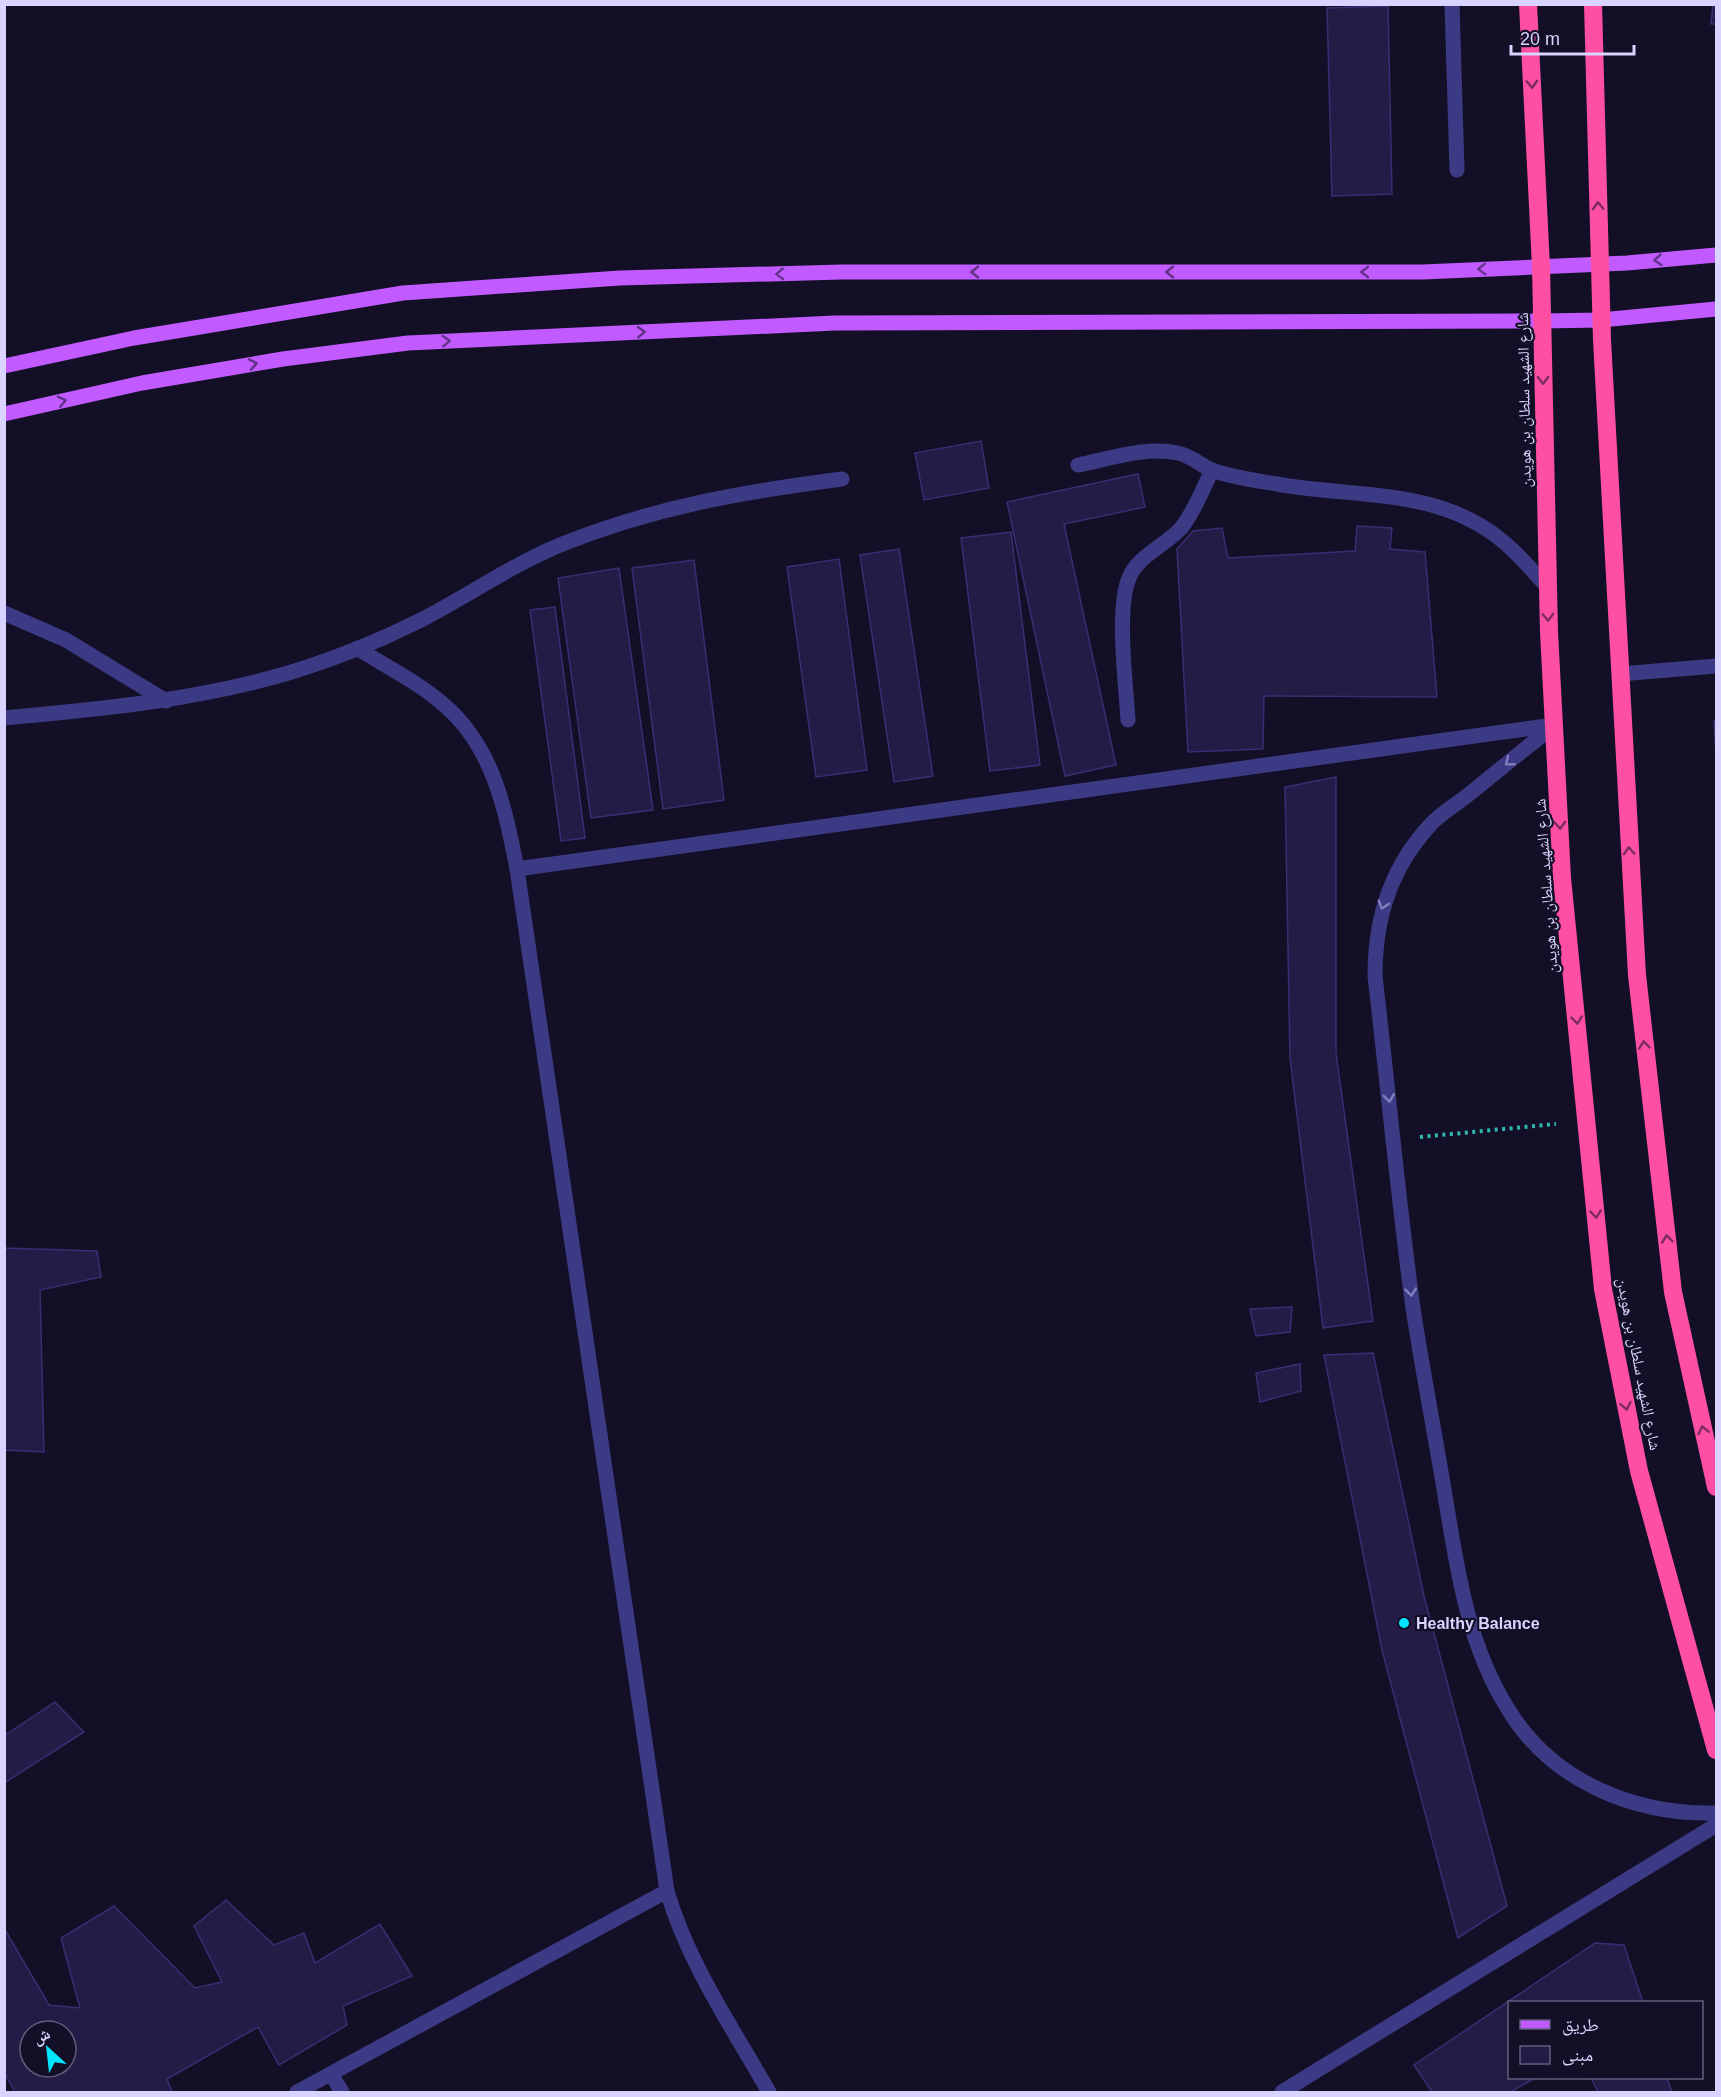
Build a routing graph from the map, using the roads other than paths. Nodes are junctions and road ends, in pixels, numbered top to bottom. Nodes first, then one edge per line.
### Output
1 (1452, 4) edge
2 (1528, 4) edge
3 (1593, 4) edge
4 (1457, 170) dead end
5 (1716, 255) edge
6 (1599, 264) junction
7 (1541, 267) junction
8 (1716, 309) edge
9 (1601, 320) junction
10 (1541, 321) junction
11 (4, 366) edge
12 (4, 414) edge
13 (1078, 465) dead end
14 (1212, 470) junction
15 (842, 479) dead end
16 (1548, 588) junction
17 (4, 613) edge
18 (357, 648) junction
19 (1716, 666) edge
20 (1620, 674) junction
21 (166, 701) junction
22 (4, 718) edge
23 (1128, 720) dead end
24 (1555, 725) junction
25 (517, 869) junction
26 (1716, 1487) edge
27 (1716, 1750) edge
28 (1716, 1814) edge
29 (1716, 1825) edge
30 (667, 1891) junction
31 (331, 2074) junction
32 (297, 2092) edge
33 (342, 2092) edge
34 (769, 2092) edge
35 (1282, 2092) edge

1 - 4 street
2 -> 7 highway, شارع الشهيد سلطان بن هويدن
6 -> 3 highway
5 -> 6 main road
6 - 7 main road
6 - 9 highway
7 - 10 highway, شارع الشهيد سلطان بن هويدن
7 -> 11 main road
8 - 9 main road
9 - 10 main road
9 - 20 highway
12 -> 10 main road
10 -> 16 highway, شارع الشهيد سلطان بن هويدن
13 - 14 street
14 - 16 street
14 - 23 street
15 - 18 street
16 -> 24 highway, شارع الشهيد سلطان بن هويدن
17 - 21 street
18 - 21 street
18 - 25 street
19 - 20 street
26 -> 20 highway
21 - 22 street
24 - 25 street
24 -> 27 highway, شارع الشهيد سلطان بن هويدن
24 -> 28 street
25 - 30 street
29 - 35 street
30 - 31 street
30 - 34 street
31 - 32 street
31 - 33 street

